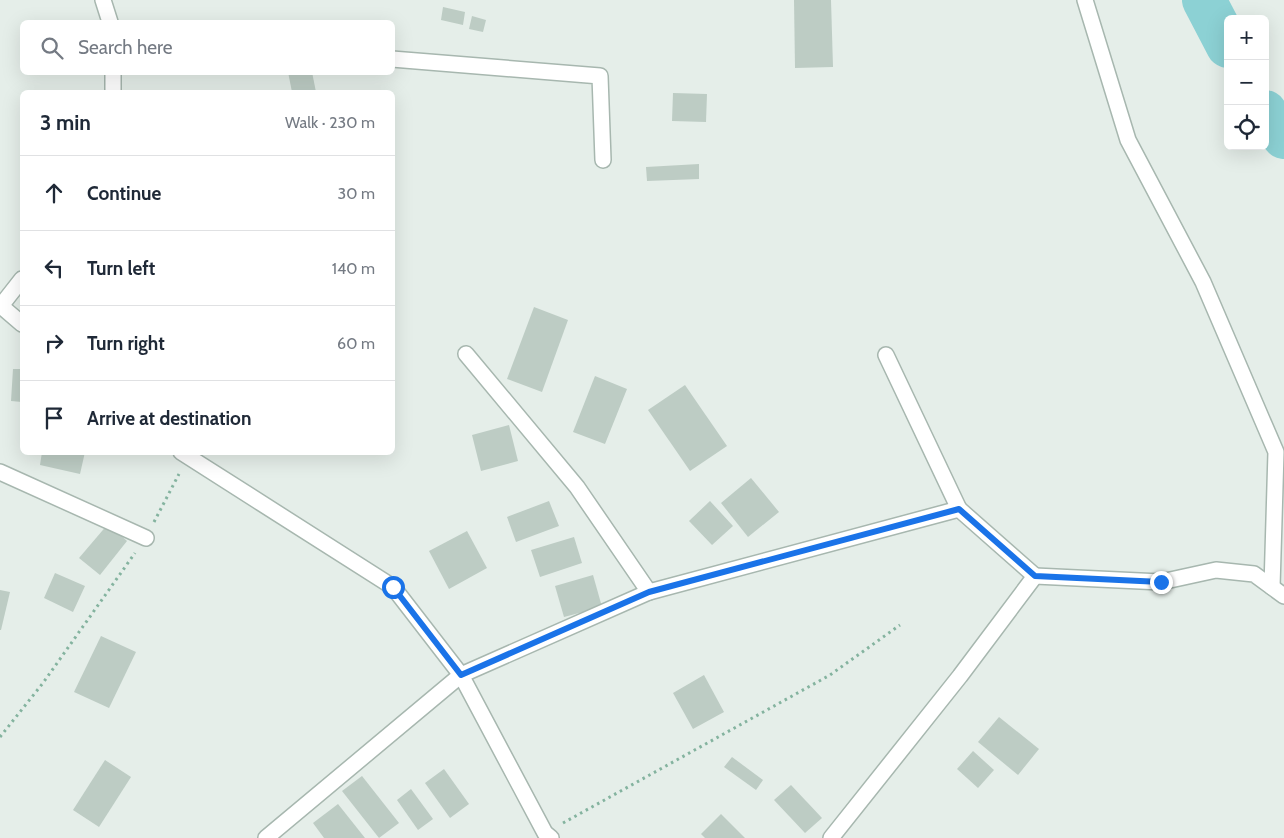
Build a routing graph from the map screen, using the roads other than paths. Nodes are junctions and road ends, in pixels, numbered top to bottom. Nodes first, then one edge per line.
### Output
1 (103, 0) edge
2 (1085, 0) edge
3 (109, 20) edge
4 (395, 59) edge
5 (113, 75) edge
6 (114, 90) edge
7 (603, 160) dead end
8 (20, 282) edge
9 (0, 307) edge
10 (20, 322) edge
11 (466, 354) dead end
12 (886, 355) dead end
13 (184, 455) edge
14 (0, 472) edge
15 (959, 509) junction
16 (146, 538) road end
17 (1035, 576) junction
18 (1278, 591) edge
19 (649, 592) junction
20 (461, 675) junction
21 (546, 836) edge
22 (266, 838) edge
23 (831, 838) edge

1 - 3 street
2 - 18 street
4 - 7 street
5 - 6 street
8 - 9 street
9 - 10 street
11 - 19 street
12 - 15 street
13 - 20 street
14 - 16 street
15 - 17 street
15 - 19 street
17 - 18 street
17 - 23 street
19 - 20 street
20 - 21 street
20 - 22 street

